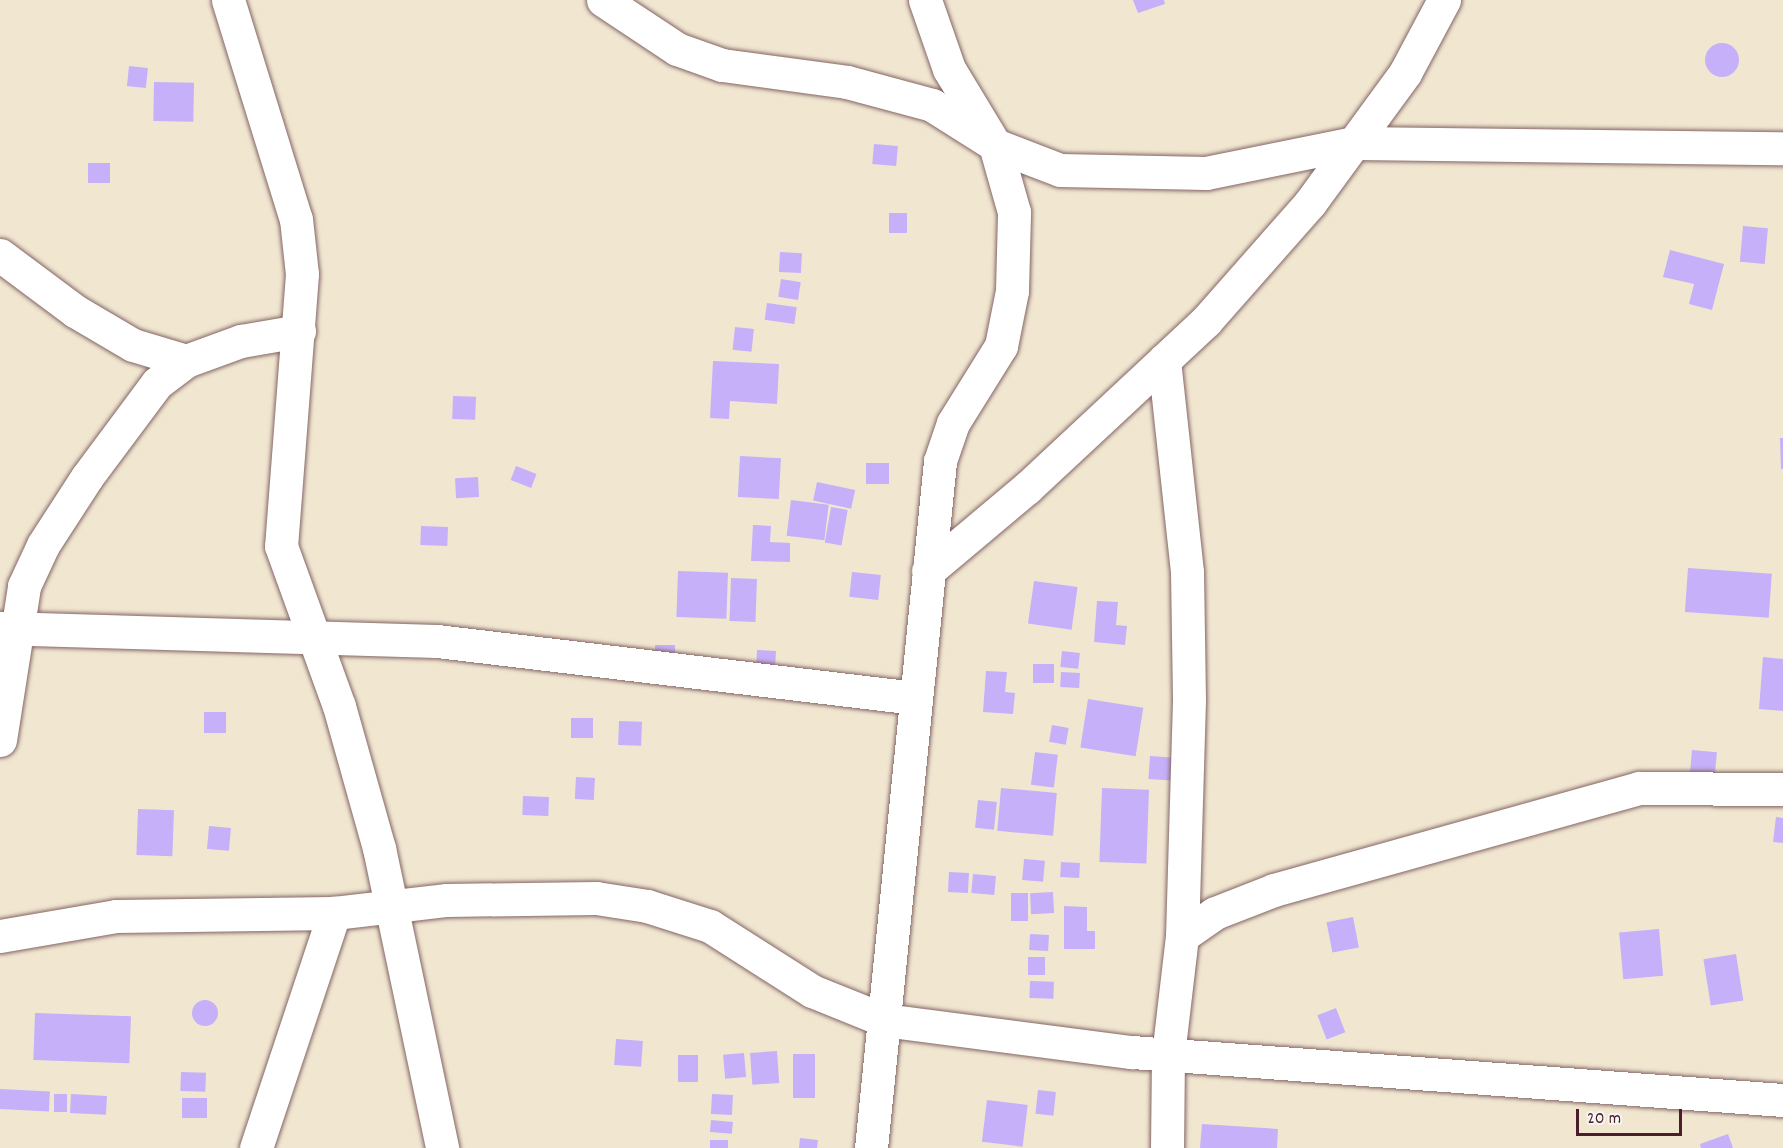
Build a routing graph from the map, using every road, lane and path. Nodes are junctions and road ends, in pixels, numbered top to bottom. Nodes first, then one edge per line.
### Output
1 (228, 0) edge
2 (603, 0) edge
3 (925, 0) edge
4 (1444, 0) edge
5 (1353, 143) junction
6 (995, 145) junction
7 (1783, 148) edge
8 (0, 255) edge
9 (299, 331) junction
10 (1164, 360) junction
11 (186, 361) junction
12 (928, 571) junction
13 (7, 629) edge
14 (311, 634) junction
15 (914, 698) junction
16 (0, 740) edge
17 (1783, 789) edge
18 (391, 910) junction
19 (334, 913) junction
20 (0, 936) edge
21 (1182, 936) junction
22 (884, 1020) junction
23 (1168, 1055) junction
24 (1783, 1100) edge
25 (256, 1148) edge
26 (442, 1148) edge
27 (871, 1148) edge
28 (1167, 1148) edge

1 - 9 street
2 - 6 street
3 - 6 street
4 - 5 street
5 - 6 street
5 - 7 street
5 - 10 street
6 - 12 street
8 - 11 street
9 - 11 street
9 - 14 street
10 - 12 street
10 - 21 street
11 - 13 street
12 - 15 street
13 - 14 street
13 - 16 street
14 - 15 street
14 - 18 street
15 - 22 street
17 - 21 street
18 - 19 street
18 - 22 street
18 - 26 street
19 - 20 street
19 - 25 street
21 - 23 street
22 - 23 street
22 - 27 street
23 - 24 street
23 - 28 street

